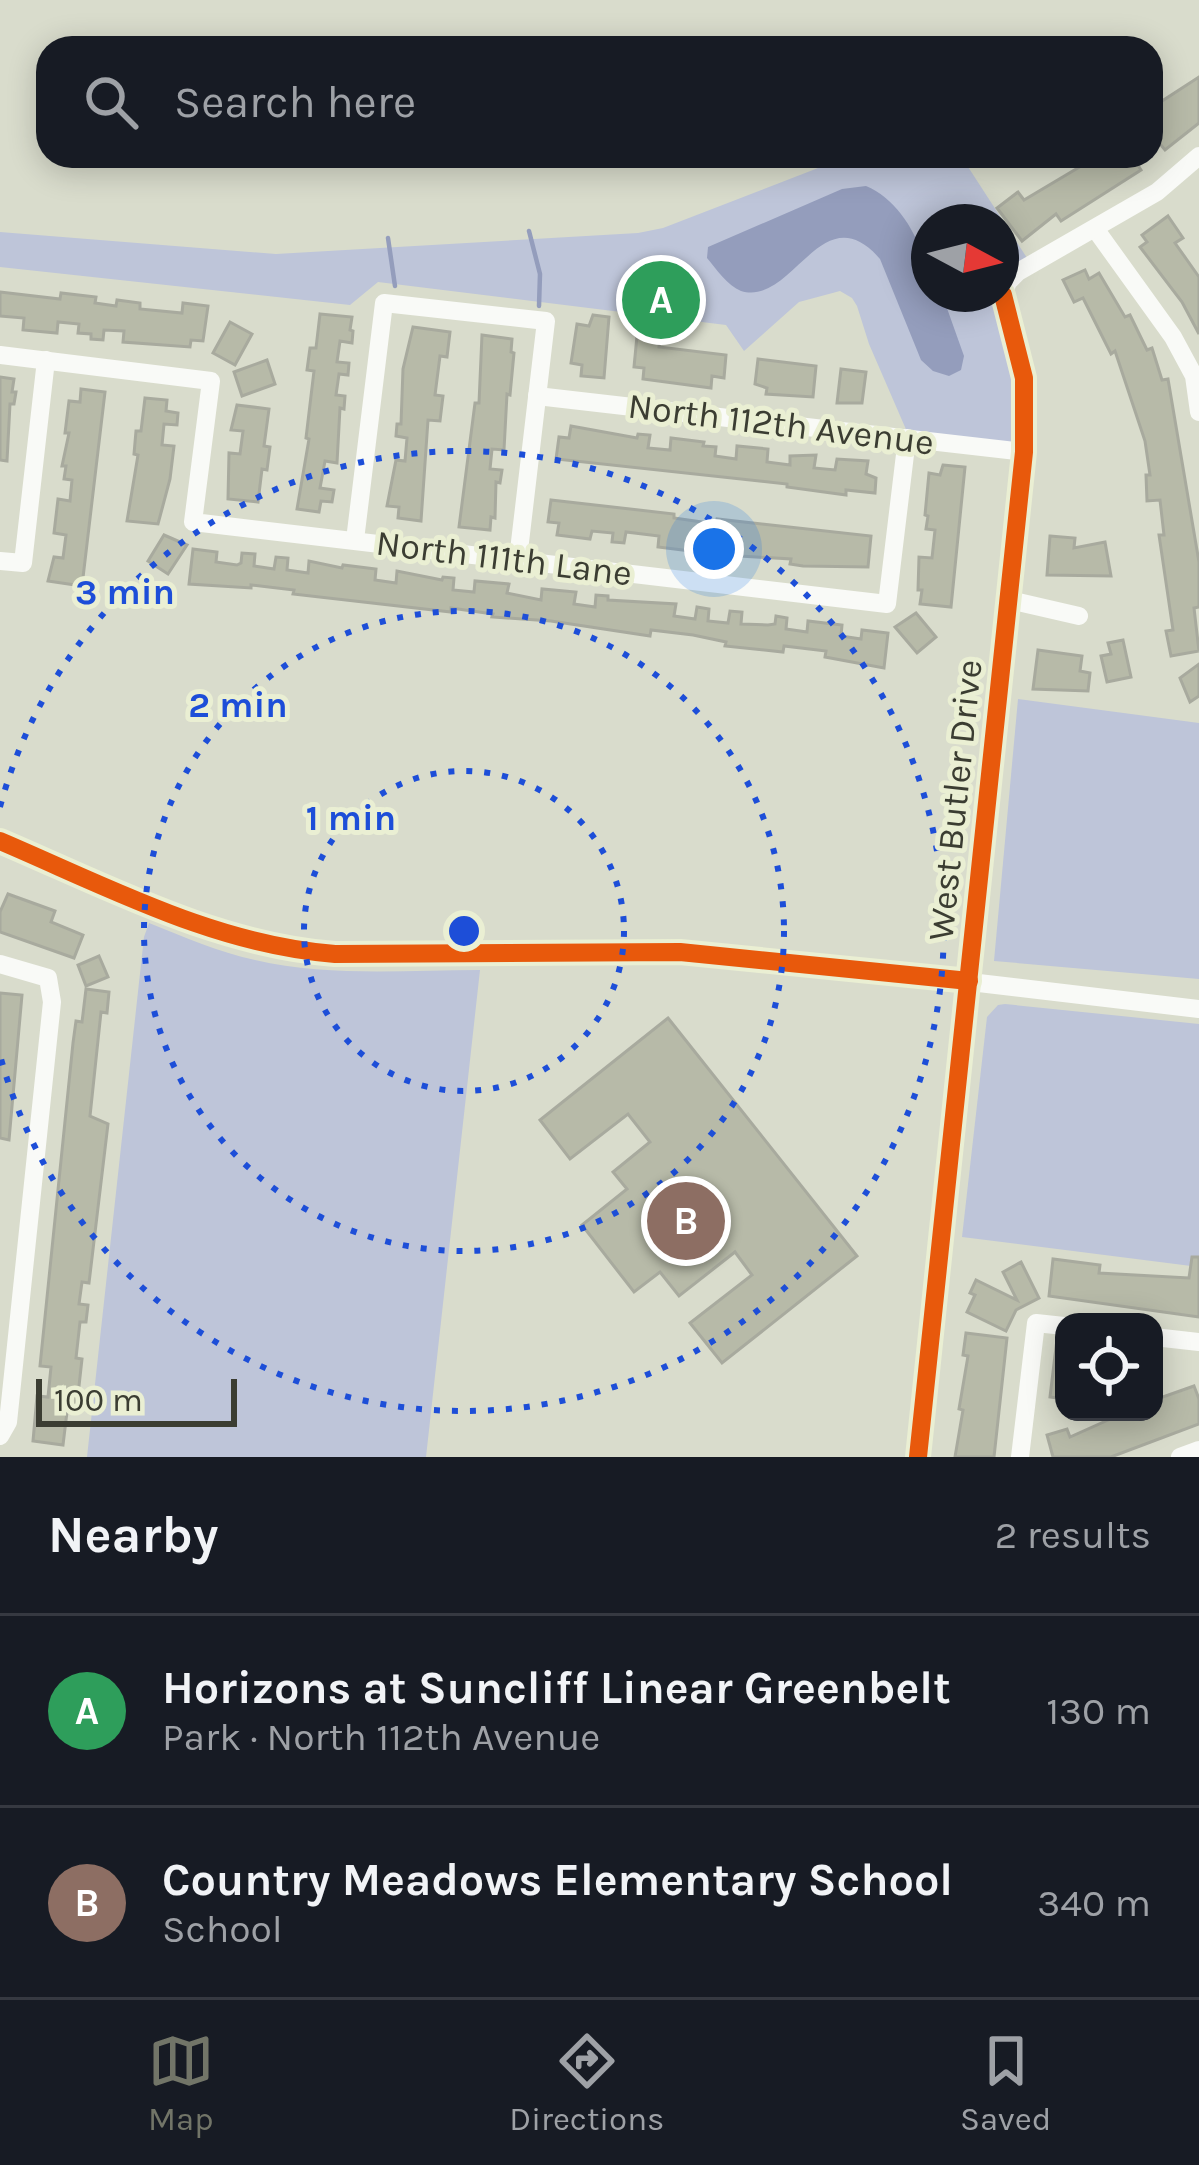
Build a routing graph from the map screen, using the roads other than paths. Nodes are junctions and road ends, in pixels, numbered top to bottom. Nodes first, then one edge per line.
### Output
1 (1199, 156) edge
2 (1096, 230) junction
3 (1019, 271) edge
4 (1008, 312) edge
5 (0, 355) edge
6 (46, 360) junction
7 (537, 396) junction
8 (1199, 412) edge
9 (907, 438) junction
10 (1024, 452) junction
11 (355, 540) junction
12 (518, 560) junction
13 (0, 561) edge
14 (1010, 600) junction
15 (1079, 616) dead end
16 (0, 841) edge
17 (0, 964) edge
18 (969, 981) junction
19 (1199, 1009) edge
20 (1055, 1325) edge
21 (1163, 1338) edge
22 (1199, 1342) edge
23 (1, 1436) edge
24 (1199, 1450) edge
25 (918, 1457) edge
26 (1020, 1457) edge
27 (1180, 1457) edge

1 - 2 street
2 - 3 street
2 - 8 street
4 - 10 street, West Butler Drive
5 - 6 street
6 - 11 street, North 111th Lane
6 - 13 street
7 - 9 street, North 112th Avenue
7 - 11 street
7 - 12 street
9 - 10 street, North 112th Avenue
9 - 12 street, North 111th Lane
10 - 14 street, West Butler Drive
11 - 12 street, North 111th Lane
14 - 15 street
14 - 18 street, West Butler Drive
16 - 18 street
17 - 23 street
18 - 19 street
18 - 25 street, West Butler Drive
20 - 26 street
21 - 22 street
24 - 27 street

